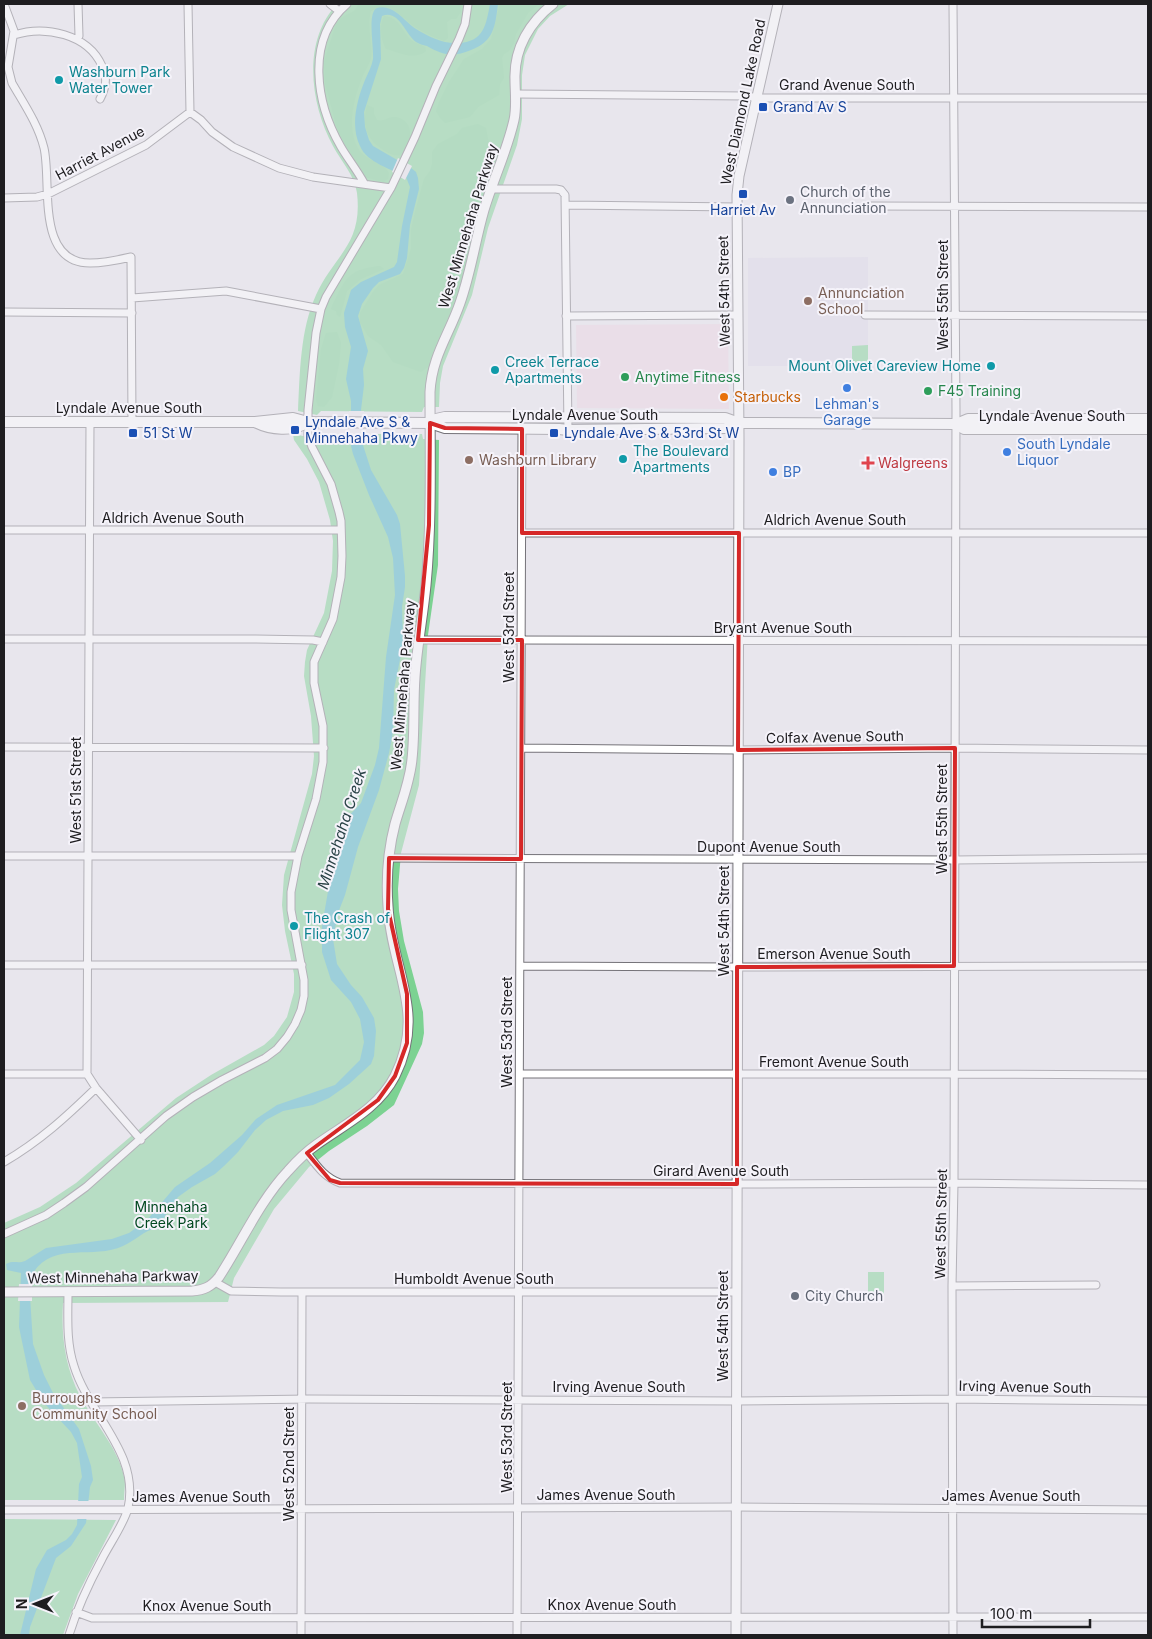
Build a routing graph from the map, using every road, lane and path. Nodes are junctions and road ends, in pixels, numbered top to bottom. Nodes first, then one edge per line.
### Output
1 (4, 4) edge
2 (78, 4) edge
3 (188, 4) edge
4 (330, 4) edge
5 (346, 4) edge
6 (468, 4) edge
7 (553, 4) edge
8 (778, 4) edge
9 (953, 4) edge
10 (339, 11) junction
11 (14, 35) junction
12 (77, 39) junction
13 (516, 94) junction
14 (954, 97) junction
15 (757, 98) junction
16 (1148, 98) edge
17 (100, 99) dead end
18 (190, 112) junction
19 (364, 183) junction
20 (391, 188) junction
21 (491, 189) junction
22 (48, 194) junction
23 (4, 198) edge
24 (566, 205) junction
25 (869, 206) dead end
26 (955, 206) junction
27 (737, 207) junction
28 (1148, 207) edge
29 (132, 298) junction
30 (321, 309) junction
31 (4, 312) edge
32 (132, 313) junction
33 (738, 315) junction
34 (865, 315) dead end
35 (956, 315) junction
36 (566, 316) junction
37 (1148, 316) edge
38 (568, 418) junction
39 (1148, 419) edge
40 (132, 421) junction
41 (4, 422) edge
42 (90, 422) junction
43 (308, 422) junction
44 (430, 423) junction
45 (739, 423) junction
46 (956, 424) junction
47 (522, 429) junction
48 (568, 430) junction
49 (1148, 430) edge
50 (4, 530) edge
51 (90, 530) junction
52 (341, 530) junction
53 (956, 532) junction
54 (522, 533) junction
55 (739, 533) junction
56 (1148, 533) edge
57 (4, 639) edge
58 (89, 639) junction
59 (418, 640) junction
60 (522, 640) junction
61 (955, 640) junction
62 (738, 641) junction
63 (1148, 641) edge
64 (324, 642) junction
65 (4, 747) edge
66 (88, 747) junction
67 (324, 748) junction
68 (521, 748) junction
69 (955, 748) junction
70 (738, 750) junction
71 (1148, 750) edge
72 (88, 855) junction
73 (4, 856) edge
74 (298, 856) junction
75 (389, 858) junction
76 (521, 858) junction
77 (1148, 858) edge
78 (738, 859) junction
79 (955, 860) junction
80 (4, 965) edge
81 (87, 965) junction
82 (302, 965) junction
83 (520, 966) junction
84 (954, 966) junction
85 (1148, 966) edge
86 (737, 967) junction
87 (4, 1074) edge
88 (87, 1074) junction
89 (520, 1074) junction
90 (954, 1074) junction
91 (738, 1075) junction
92 (1148, 1075) edge
93 (96, 1088) junction
94 (141, 1140) junction
95 (308, 1153) junction
96 (4, 1162) edge
97 (520, 1183) junction
98 (954, 1183) junction
99 (737, 1184) junction
100 (1148, 1185) edge
101 (4, 1234) edge
102 (215, 1282) junction
103 (1096, 1285) dead end
104 (952, 1286) junction
105 (68, 1291) junction
106 (520, 1291) junction
107 (7, 1292) edge
108 (302, 1292) junction
109 (737, 1292) junction
110 (302, 1399) junction
111 (519, 1399) junction
112 (953, 1399) junction
113 (737, 1401) junction
114 (1148, 1401) edge
115 (90, 1402) junction
116 (736, 1507) junction
117 (519, 1508) junction
118 (953, 1508) junction
119 (302, 1509) junction
120 (4, 1510) edge
121 (128, 1510) junction
122 (1148, 1510) edge
123 (76, 1612) junction
124 (953, 1617) junction
125 (1148, 1617) edge
126 (301, 1618) junction
127 (517, 1618) junction
128 (736, 1618) junction
129 (68, 1635) edge
130 (301, 1635) edge
131 (517, 1635) edge
132 (736, 1635) edge
133 (953, 1635) edge

1 - 11 street
2 - 12 street
3 - 18 street
4 - 10 street
5 - 10 street
6 - 20 street
7 - 13 street, West Minnehaha Parkway
8 - 15 street, West Diamond Lake Road
9 - 14 street, West 55th Street
10 - 19 street
11 - 12 street
11 - 22 street
12 - 17 street
13 - 15 street, Grand Avenue South
13 - 21 street, West Minnehaha Parkway
14 - 15 street, Grand Avenue South
14 - 16 street, Grand Avenue South
14 - 26 street, West 55th Street
15 - 27 street, West Diamond Lake Road
18 - 19 street
18 - 22 street, Harriet Avenue
19 - 20 street
20 - 30 street
21 - 24 street
21 - 44 street, West Minnehaha Parkway
22 - 23 street, Harriet Avenue
22 - 29 street
24 - 27 street
24 - 36 street
25 - 26 street
26 - 28 street
26 - 35 street, West 55th Street
27 - 33 street, West 54th Street
29 - 30 street
29 - 32 street
30 - 43 street
31 - 32 street
32 - 40 street
33 - 36 street
33 - 45 street, West 54th Street
34 - 35 street
35 - 37 street
35 - 46 street, West 55th Street
36 - 38 street
38 - 44 main road, Lyndale Avenue South
38 - 45 main road, Lyndale Avenue South
38 - 48 street
39 - 46 main road, Lyndale Avenue South
40 - 42 main road, Lyndale Avenue South
40 - 43 main road, Lyndale Avenue South
41 - 42 main road, Lyndale Avenue South
42 - 51 street, West 51st Street
43 - 44 main road, Lyndale Avenue South
43 - 52 street
44 - 47 main road, Lyndale Avenue South
44 - 59 street, West Minnehaha Parkway
45 - 46 main road, Lyndale Avenue South
45 - 48 main road, Lyndale Avenue South
45 - 55 street, West 54th Street
46 - 49 main road, Lyndale Avenue South
46 - 53 street, West 55th Street
47 - 48 main road, Lyndale Avenue South
47 - 54 street, West 53rd Street
50 - 51 street, Aldrich Avenue South
51 - 52 street, Aldrich Avenue South
51 - 58 street, West 51st Street
52 - 64 street
53 - 55 street, Aldrich Avenue South
53 - 56 street, Aldrich Avenue South
53 - 61 street, West 55th Street
54 - 55 street, Aldrich Avenue South
54 - 60 street, West 53rd Street
55 - 62 street, West 54th Street
57 - 58 street
58 - 64 street
58 - 66 street, West 51st Street
59 - 60 street, Bryant Avenue South
59 - 75 street, West Minnehaha Parkway
60 - 62 street, Bryant Avenue South
60 - 68 street, West 53rd Street
61 - 62 street, Bryant Avenue South
61 - 63 street, Bryant Avenue South
61 - 69 street, West 55th Street
62 - 70 street, West 54th Street
64 - 67 street
65 - 66 street
66 - 67 street
66 - 72 street, West 51st Street
67 - 74 street
68 - 70 street, Colfax Avenue South
68 - 76 street, West 53rd Street
69 - 70 street, Colfax Avenue South
69 - 71 street, Colfax Avenue South
69 - 79 street, West 55th Street
70 - 78 street, West 54th Street
72 - 73 street
72 - 74 street
72 - 81 street, West 51st Street
74 - 82 street
75 - 76 street, Dupont Avenue South
75 - 95 street, West Minnehaha Parkway
76 - 78 street, Dupont Avenue South
76 - 83 street, West 53rd Street
77 - 79 street, Dupont Avenue South
78 - 79 street, Dupont Avenue South
78 - 86 street, West 54th Street
79 - 84 street, West 55th Street
80 - 81 street
81 - 82 street
81 - 88 street, West 51st Street
82 - 94 street
83 - 86 street, Emerson Avenue South
83 - 89 street, West 53rd Street
84 - 85 street, Emerson Avenue South
84 - 86 street, Emerson Avenue South
84 - 90 street, West 55th Street
86 - 91 street, West 54th Street
87 - 88 street
88 - 93 street
89 - 91 street, Fremont Avenue South
89 - 97 street, West 53rd Street
90 - 91 street, Fremont Avenue South
90 - 92 street, Fremont Avenue South
90 - 98 street, West 55th Street
91 - 99 street, West 54th Street
93 - 94 street
93 - 96 street
94 - 101 street
95 - 97 street, Girard Avenue South
95 - 102 street, West Minnehaha Parkway
97 - 99 street, Girard Avenue South
97 - 106 street, West 53rd Street
98 - 99 street, Girard Avenue South
98 - 100 street, Girard Avenue South
98 - 104 street, West 55th Street
99 - 109 street, West 54th Street
102 - 105 street, West Minnehaha Parkway
102 - 108 street, Humboldt Avenue South
103 - 104 street
104 - 112 street, West 55th Street
105 - 107 street, West Minnehaha Parkway
105 - 115 street
106 - 108 street, Humboldt Avenue South
106 - 109 street, Humboldt Avenue South
106 - 111 street, West 53rd Street
108 - 110 street, West 52nd Street
109 - 113 street, West 54th Street
110 - 111 street, Irving Avenue South
110 - 115 street, Irving Avenue South
110 - 119 street, West 52nd Street
111 - 113 street, Irving Avenue South
111 - 117 street, West 53rd Street
112 - 113 street, Irving Avenue South
112 - 114 street, Irving Avenue South
112 - 118 street, West 55th Street
113 - 116 street, West 54th Street
115 - 121 street
116 - 117 street, James Avenue South
116 - 118 street, James Avenue South
116 - 128 street, West 54th Street
117 - 119 street, James Avenue South
117 - 127 street, West 53rd Street
118 - 122 street, James Avenue South
118 - 124 street, West 55th Street
119 - 121 street, James Avenue South
119 - 126 street, West 52nd Street
120 - 121 street, James Avenue South
121 - 123 street
123 - 126 street, Knox Avenue South
123 - 129 street
124 - 125 street, Knox Avenue South
124 - 128 street, Knox Avenue South
124 - 133 street, West 55th Street
126 - 127 street, Knox Avenue South
126 - 130 street, West 52nd Street
127 - 128 street, Knox Avenue South
127 - 131 street, West 53rd Street
128 - 132 street, West 54th Street

